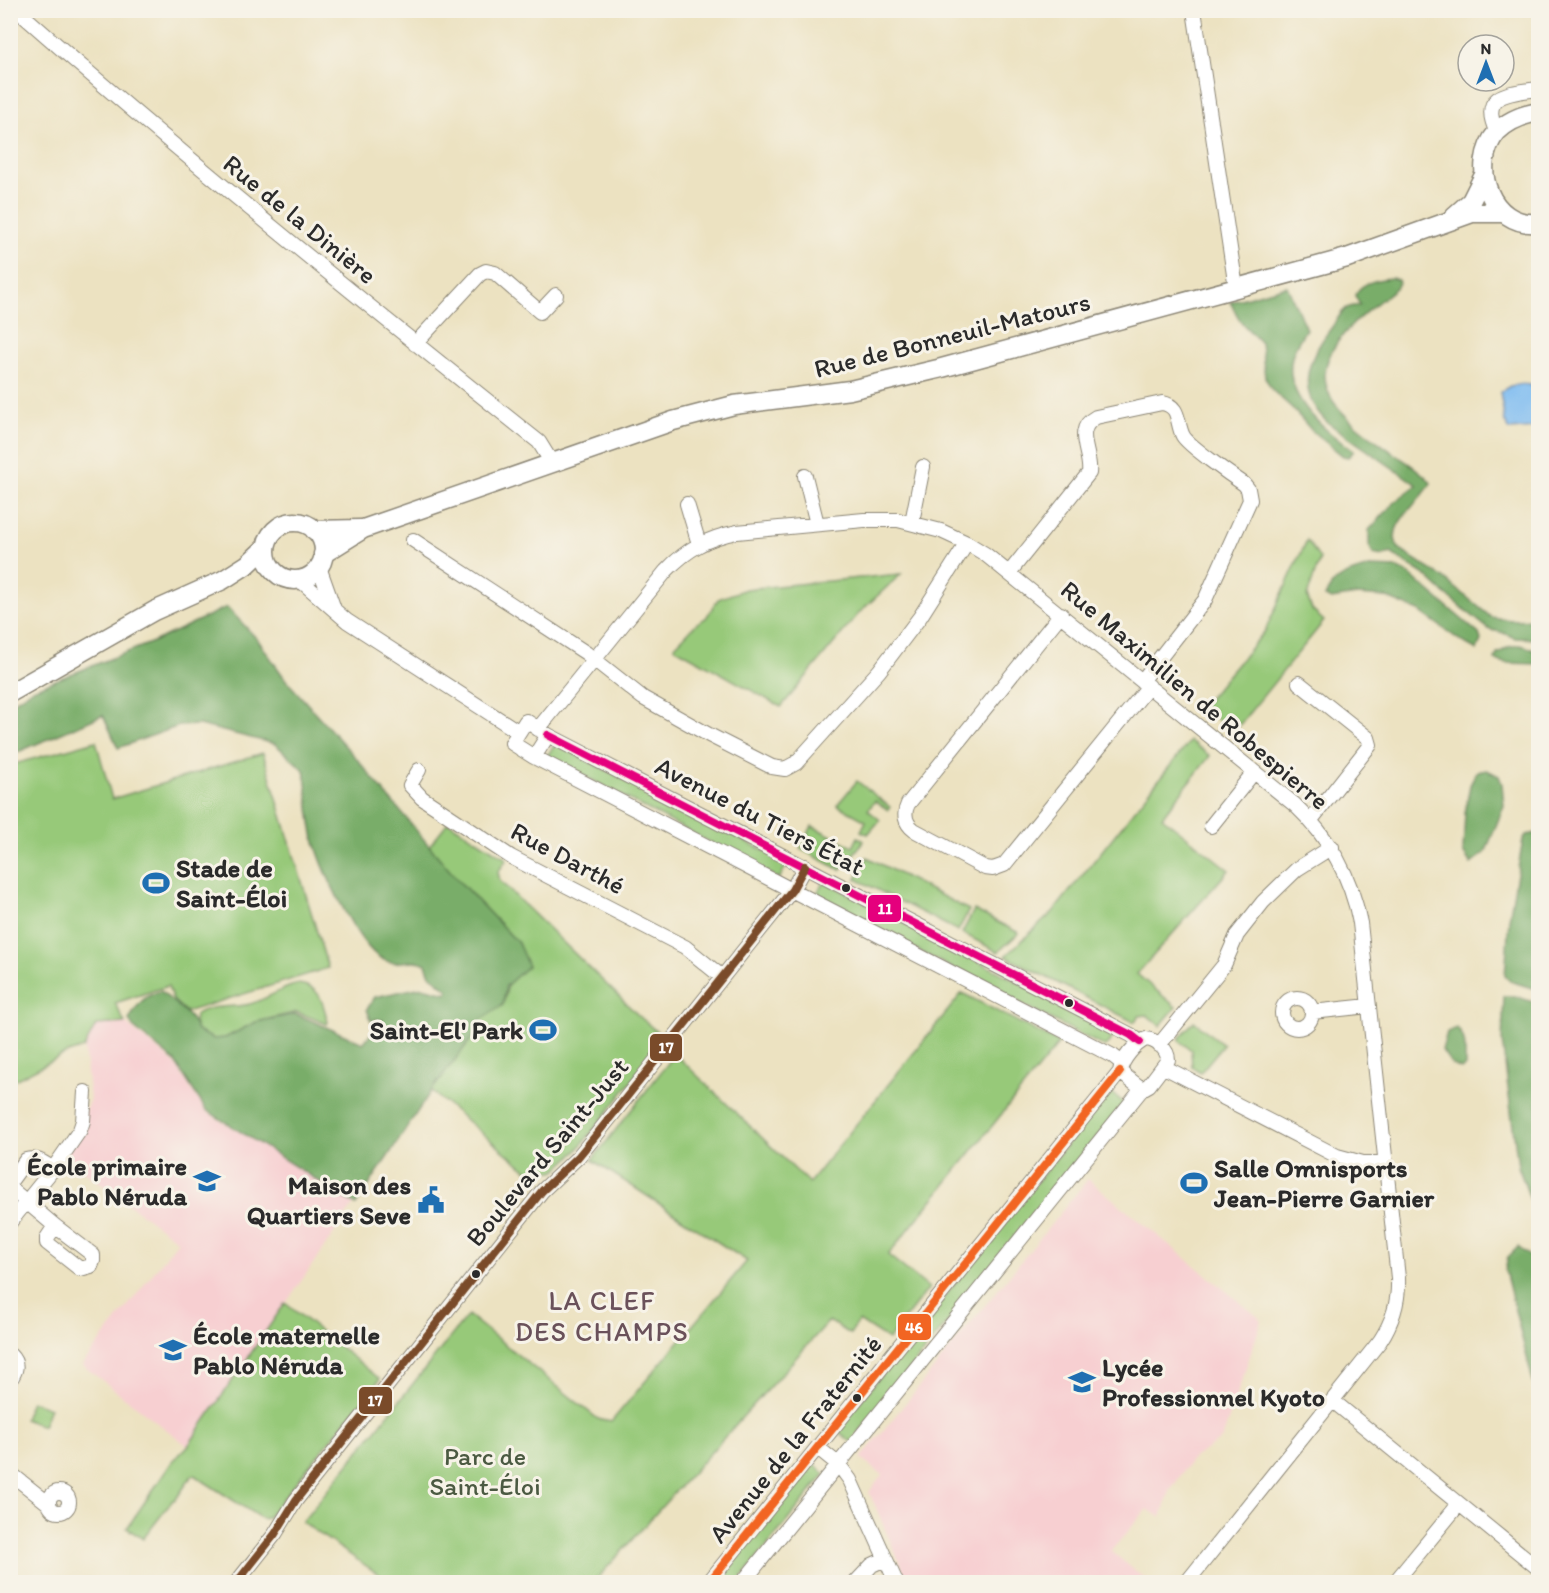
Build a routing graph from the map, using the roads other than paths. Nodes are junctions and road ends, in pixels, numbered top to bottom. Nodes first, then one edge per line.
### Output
1 (17, 10) edge
2 (1194, 10) edge
3 (1539, 88) edge
4 (1539, 112) edge
5 (1497, 133) junction
6 (1483, 177) junction
7 (1504, 213) junction
8 (1451, 219) junction
9 (1536, 227) edge
10 (1236, 288) junction
11 (556, 295) dead end
12 (415, 344) junction
13 (552, 463) junction
14 (923, 467) dead end
15 (806, 476) dead end
16 (687, 504) dead end
17 (912, 522) junction
18 (817, 524) junction
19 (363, 529) junction
20 (314, 530) junction
21 (413, 540) dead end
22 (967, 543) junction
23 (699, 544) junction
24 (266, 548) junction
25 (321, 560) junction
26 (273, 571) junction
27 (1009, 573) junction
28 (223, 580) junction
29 (300, 580) junction
30 (335, 611) junction
31 (1061, 614) junction
32 (594, 660) junction
33 (1146, 683) junction
34 (1299, 683) dead end
35 (10, 693) edge
36 (519, 732) junction
37 (543, 732) junction
38 (534, 757) junction
39 (419, 771) dead end
40 (1254, 772) junction
41 (1311, 820) junction
42 (1211, 826) dead end
43 (1332, 847) junction
44 (805, 866) junction
45 (792, 890) junction
46 (722, 977) junction
47 (1369, 1006) junction
48 (1312, 1012) dead end
49 (1140, 1042) junction
50 (1159, 1046) junction
51 (1164, 1067) junction
52 (1121, 1068) junction
53 (1142, 1089) junction
54 (85, 1092) dead end
55 (1386, 1163) junction
56 (53, 1168) junction
57 (10, 1182) edge
58 (10, 1188) edge
59 (27, 1202) junction
60 (10, 1221) edge
61 (55, 1226) dead end
62 (10, 1355) edge
63 (10, 1380) edge
64 (1333, 1401) junction
65 (818, 1448) junction
66 (839, 1465) junction
67 (10, 1473) edge
68 (1459, 1503) junction
69 (49, 1504) dead end
70 (885, 1558) junction
71 (1539, 1568) edge
72 (237, 1582) edge
73 (709, 1582) edge
74 (744, 1582) edge
75 (856, 1582) edge
76 (896, 1582) edge
77 (1187, 1582) edge
78 (1395, 1582) edge

1 - 12 street, Rue de la Dinière
2 - 10 street
3 - 5 street
4 - 5 main road
5 - 6 main road, Rue de Bonneuil-Matours
6 - 7 main road
6 - 8 main road, Rue de Bonneuil-Matours
7 - 8 main road, Rue de Bonneuil-Matours
7 - 9 main road
8 - 10 main road, Rue de Bonneuil-Matours
10 - 13 main road, Rue de Bonneuil-Matours
11 - 12 street
12 - 13 street, Rue de la Dinière
13 - 19 main road, Rue de Bonneuil-Matours
14 - 17 street
15 - 18 street
16 - 23 street
17 - 18 street, Rue Maximilien de Robespierre
17 - 22 street, Rue Maximilien de Robespierre
18 - 23 street, Rue Maximilien de Robespierre
19 - 20 main road, Rue de Bonneuil-Matours
19 - 25 main road, Rue de Bonneuil-Matours
20 - 24 main road
20 - 25 main road
21 - 32 street
22 - 27 street, Rue Maximilien de Robespierre
22 - 32 street
23 - 32 street, Rue Maximilien de Robespierre
24 - 26 main road
24 - 28 main road
25 - 29 main road
25 - 30 street
26 - 28 main road
26 - 29 main road
27 - 31 street, Rue Maximilien de Robespierre
27 - 33 street
28 - 35 main road
29 - 30 street
30 - 36 street
31 - 33 street, Rue Maximilien de Robespierre
31 - 33 street
32 - 37 street, Rue Maximilien de Robespierre
33 - 40 street, Rue Maximilien de Robespierre
34 - 41 street
36 - 37 street
36 - 38 street, Avenue du Tiers État
37 - 38 street, Rue Maximilien de Robespierre
37 - 44 street, Avenue du Tiers État
38 - 45 street, Avenue du Tiers État
39 - 46 street, Rue Darthé
40 - 41 street, Rue Maximilien de Robespierre
40 - 42 street
41 - 43 street, Rue Maximilien de Robespierre
43 - 47 street, Rue Maximilien de Robespierre
43 - 50 street
44 - 45 street, Boulevard Saint-Just
44 - 49 street, Avenue du Tiers État
45 - 46 street, Boulevard Saint-Just
45 - 52 street, Avenue du Tiers État
46 - 72 street, Boulevard Saint-Just
47 - 48 street
47 - 55 street, Rue Maximilien de Robespierre
49 - 50 street, Avenue du Tiers État
49 - 52 street, Avenue de la Fraternité
50 - 51 street
51 - 53 street, Avenue de la Fraternité
51 - 55 street
52 - 53 street, Avenue du Tiers État
52 - 65 street, Avenue de la Fraternité
53 - 66 street, Avenue de la Fraternité
54 - 56 street
55 - 64 street, Rue Maximilien de Robespierre
56 - 57 street
56 - 59 street
58 - 59 street
59 - 60 street
59 - 61 street
62 - 63 street
64 - 68 street
64 - 77 street, Rue Maximilien de Robespierre
65 - 66 street
65 - 73 street, Avenue de la Fraternité
66 - 70 street
66 - 74 street, Avenue de la Fraternité
67 - 69 street
68 - 71 street
68 - 78 street
70 - 75 street
70 - 76 street

